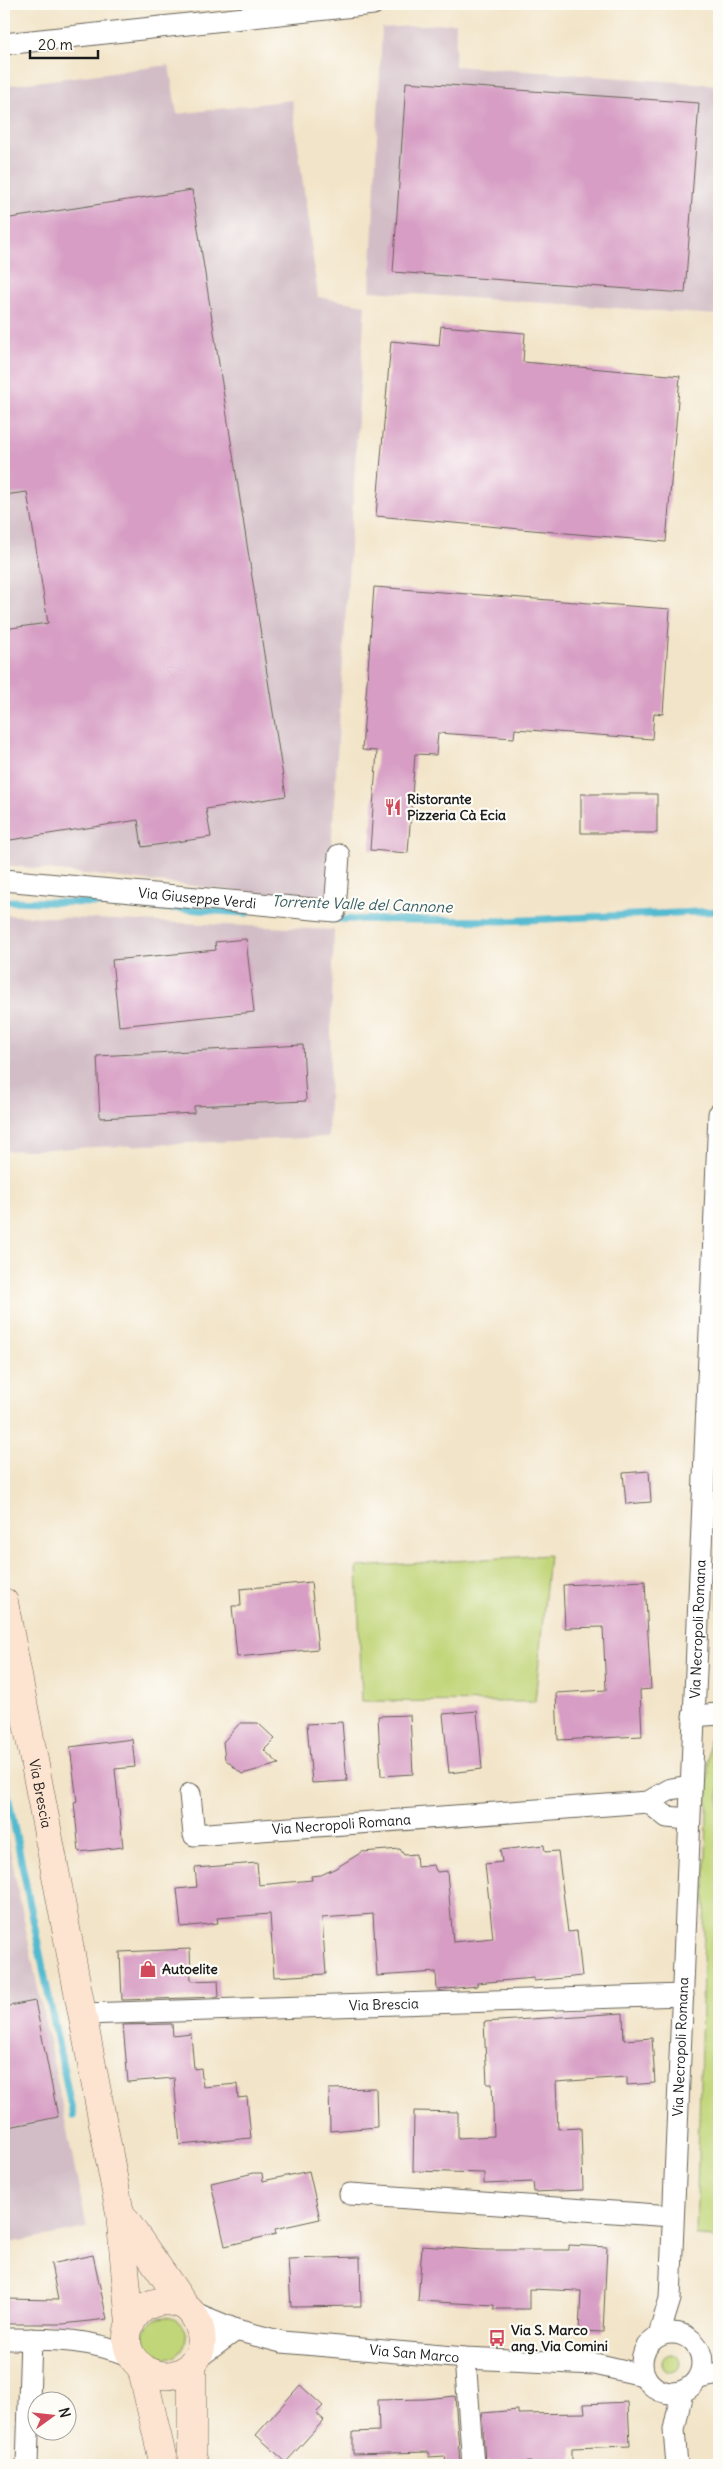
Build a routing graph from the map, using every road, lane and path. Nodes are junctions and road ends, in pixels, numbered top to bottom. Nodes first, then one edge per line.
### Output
1 (374, 4) edge
2 (4, 44) edge
3 (339, 855) dead end
4 (4, 880) edge
5 (719, 1114) edge
6 (714, 1334) edge
7 (4, 1602) edge
8 (719, 1714) edge
9 (693, 1716) junction
10 (690, 1786) junction
11 (190, 1794) dead end
12 (648, 1802) junction
13 (688, 1819) junction
14 (683, 1995) junction
15 (84, 2014) junction
16 (350, 2194) dead end
17 (120, 2213) junction
18 (672, 2216) junction
19 (670, 2299) junction
20 (189, 2309) junction
21 (236, 2330) junction
22 (660, 2335) junction
23 (688, 2338) junction
24 (4, 2339) edge
25 (31, 2339) junction
26 (133, 2345) junction
27 (643, 2354) junction
28 (465, 2358) junction
29 (194, 2361) junction
30 (594, 2364) junction
31 (710, 2369) edge
32 (644, 2375) junction
33 (660, 2392) junction
34 (682, 2392) junction
35 (674, 2430) junction
36 (27, 2465) edge
37 (164, 2465) edge
38 (195, 2465) edge
39 (472, 2465) edge
40 (677, 2465) edge

1 - 2 street
3 - 4 street, Via Giuseppe Verdi
5 - 6 street, Via Necropoli Romana
6 - 9 street, Via Necropoli Romana
7 - 15 main road, Via Brescia
8 - 9 street
9 - 10 street, Via Necropoli Romana
10 - 12 street, Via Necropoli Romana
10 - 13 street, Via Necropoli Romana
11 - 12 street, Via Necropoli Romana
12 - 13 street
13 - 14 street, Via Necropoli Romana
14 - 15 street, Via Brescia
14 - 18 street, Via Necropoli Romana
15 - 17 main road, Via Brescia
16 - 18 street
17 - 20 main road, Via Brescia
17 - 26 main road, Via Brescia
18 - 19 street, Via Necropoli Romana
19 - 22 street, Via Necropoli Romana
19 - 23 street, Via Necropoli Romana
20 - 21 street, Via San Marco
20 - 26 main road
20 - 29 main road, Via Brescia
21 - 28 street, Via San Marco
21 - 29 street
22 - 23 street
22 - 27 street
23 - 31 street
24 - 25 street
25 - 26 street
25 - 36 street
26 - 29 main road
26 - 37 main road, Via Brescia
27 - 30 street, Via San Marco
27 - 32 street
28 - 30 street, Via San Marco
28 - 39 street
29 - 38 main road, Via Brescia
30 - 32 street, Via San Marco
31 - 34 street
32 - 33 street
33 - 34 street
33 - 35 street
34 - 35 street
35 - 40 street

